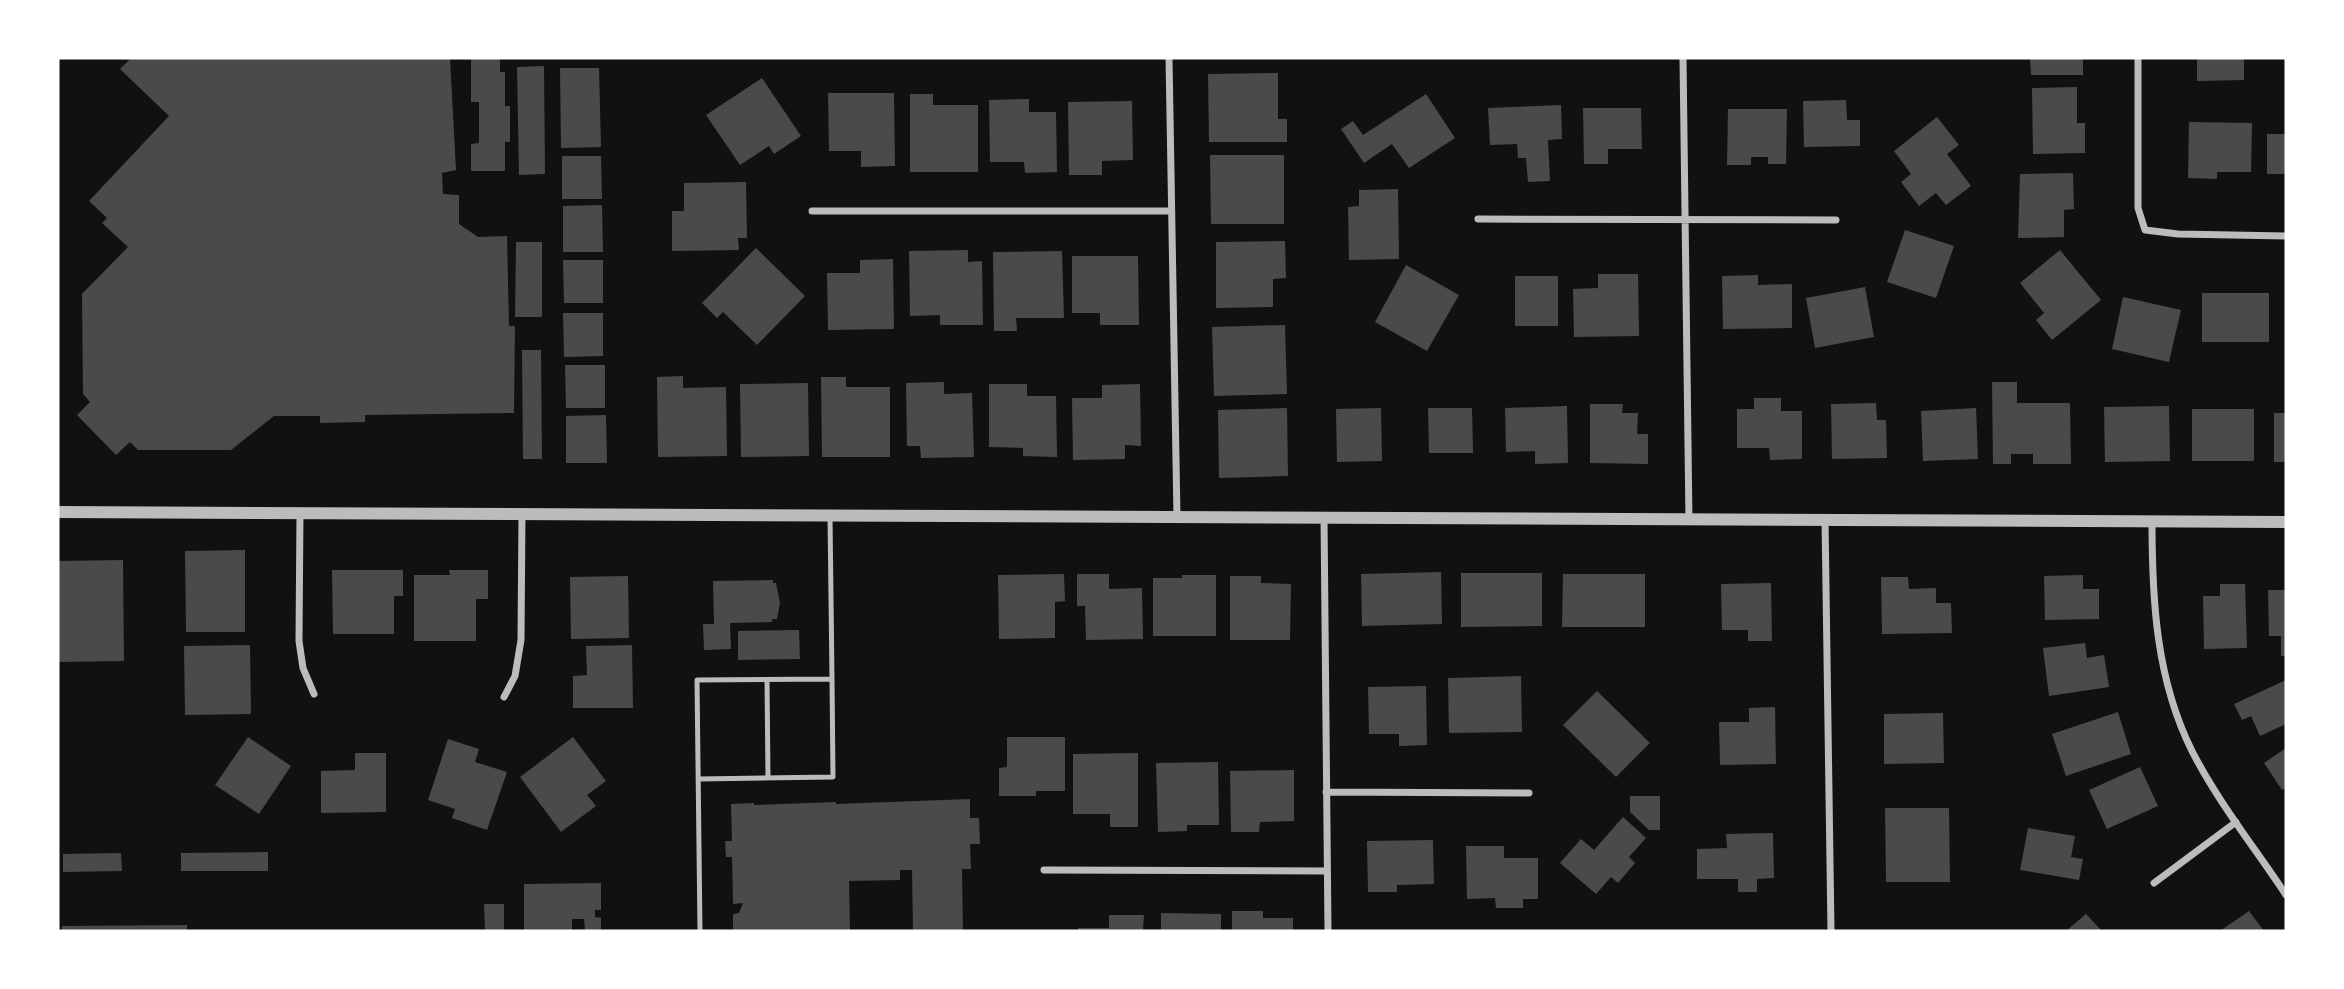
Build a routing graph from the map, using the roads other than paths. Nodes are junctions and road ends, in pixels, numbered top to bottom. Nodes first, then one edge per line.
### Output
1 (1168, 58) edge
2 (1683, 58) edge
3 (2138, 58) edge
4 (812, 211) dead end
5 (1170, 211) junction
6 (1478, 219) dead end
7 (1686, 219) junction
8 (1836, 220) dead end
9 (2286, 236) edge
10 (58, 512) edge
11 (300, 512) junction
12 (522, 513) junction
13 (830, 516) junction
14 (1177, 517) junction
15 (1324, 517) junction
16 (1825, 519) junction
17 (1689, 521) junction
18 (2152, 521) junction
19 (2286, 522) edge
20 (832, 679) junction
21 (767, 680) junction
22 (314, 694) dead end
23 (504, 697) dead end
24 (768, 778) junction
25 (698, 779) junction
26 (1326, 792) junction
27 (1529, 793) dead end
28 (2236, 822) junction
29 (1044, 870) dead end
30 (1327, 871) junction
31 (2154, 883) dead end
32 (2285, 891) edge
33 (699, 931) edge
34 (1328, 931) edge
35 (1831, 931) edge

1 - 5 street
2 - 7 street
3 - 9 street
4 - 5 street
5 - 14 street
6 - 7 street
7 - 8 street
7 - 17 street
10 - 11 street
11 - 12 street
11 - 22 street
12 - 13 street
12 - 23 street
13 - 14 street
13 - 20 lane
14 - 15 street
15 - 17 street
15 - 26 street
16 - 17 street
16 - 18 street
16 - 35 street
18 - 19 street
18 - 28 street
20 - 21 lane
20 - 24 lane
21 - 24 lane
21 - 25 lane
24 - 25 lane
25 - 33 lane
26 - 27 street
26 - 30 street
28 - 31 street
28 - 32 street
29 - 30 street
30 - 34 street

